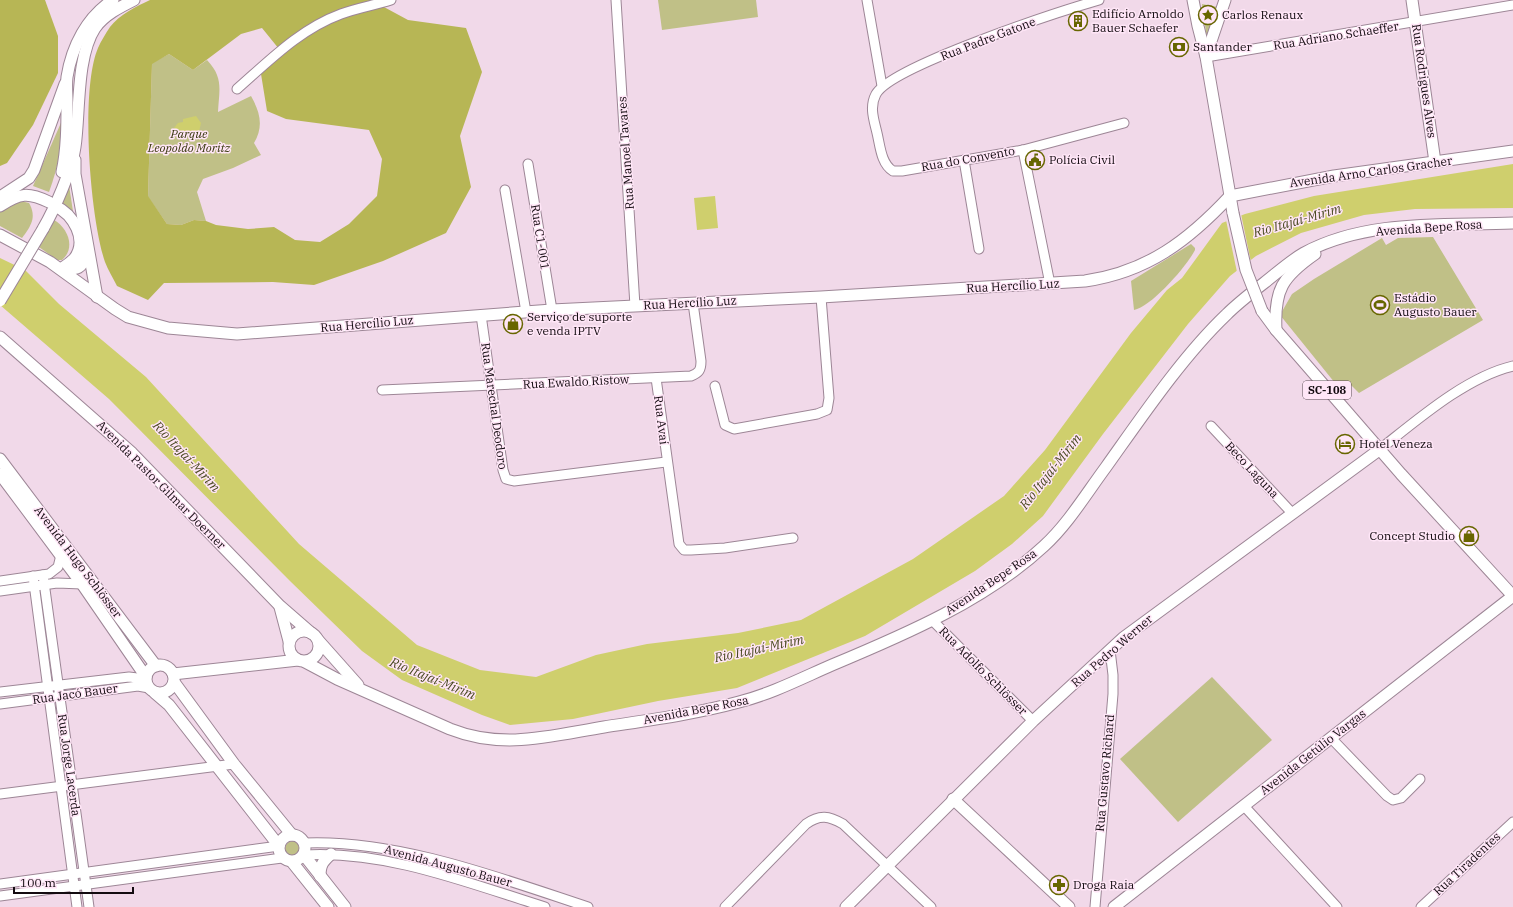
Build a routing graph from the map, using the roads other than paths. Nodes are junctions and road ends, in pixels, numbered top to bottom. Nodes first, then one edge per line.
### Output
1 (113, 0) edge
2 (134, 0) edge
3 (392, 0) edge
4 (616, 0) edge
5 (867, 0) edge
6 (1099, 0) edge
7 (1194, 0) edge
8 (1225, 0) edge
9 (1412, 0) edge
10 (1513, 5) edge
11 (1416, 22) junction
12 (1206, 57) junction
13 (67, 78) junction
14 (882, 86) junction
15 (237, 89) dead end
16 (1124, 123) dead end
17 (75, 149) junction
18 (1023, 150) junction
19 (1513, 151) edge
20 (964, 160) junction
21 (1435, 162) junction
22 (528, 164) dead end
23 (505, 190) dead end
24 (1230, 196) junction
25 (0, 197) edge
26 (52, 204) junction
27 (0, 206) edge
28 (42, 223) junction
29 (1513, 223) edge
30 (0, 235) edge
31 (1344, 237) junction
32 (980, 249) dead end
33 (88, 254) junction
34 (61, 269) junction
35 (1050, 284) junction
36 (0, 286) edge
37 (97, 297) junction
38 (821, 297) junction
39 (0, 300) edge
40 (694, 303) junction
41 (635, 306) junction
42 (552, 310) junction
43 (526, 312) junction
44 (481, 315) junction
45 (1276, 330) junction
46 (0, 337) edge
47 (1513, 366) edge
48 (656, 378) junction
49 (490, 386) junction
50 (715, 386) dead end
51 (382, 390) dead end
52 (1211, 426) dead end
53 (1379, 450) junction
54 (0, 459) edge
55 (666, 462) junction
56 (0, 474) edge
57 (1292, 513) junction
58 (793, 538) dead end
59 (61, 555) junction
60 (43, 575) junction
61 (32, 576) junction
62 (0, 581) edge
63 (82, 584) junction
64 (44, 585) junction
65 (34, 586) junction
66 (0, 591) edge
67 (1513, 596) edge
68 (280, 606) junction
69 (932, 621) junction
70 (314, 636) junction
71 (289, 643) junction
72 (1110, 650) junction
73 (301, 661) junction
74 (262, 664) junction
75 (156, 666) junction
76 (173, 678) junction
77 (58, 684) junction
78 (149, 684) junction
79 (47, 686) junction
80 (361, 689) junction
81 (0, 692) edge
82 (60, 696) junction
83 (49, 698) junction
84 (0, 704) edge
85 (1033, 721) junction
86 (1331, 738) junction
87 (234, 764) junction
88 (218, 766) junction
89 (1420, 779) dead end
90 (72, 785) junction
91 (61, 786) junction
92 (0, 794) edge
93 (953, 799) junction
94 (1244, 806) junction
95 (1513, 822) edge
96 (292, 835) junction
97 (304, 843) junction
98 (279, 846) junction
99 (400, 852) junction
100 (331, 854) junction
101 (304, 855) junction
102 (179, 860) junction
103 (287, 860) junction
104 (398, 864) junction
105 (888, 866) junction
106 (468, 870) junction
107 (181, 871) junction
108 (84, 873) junction
109 (73, 874) junction
110 (320, 876) junction
111 (465, 881) junction
112 (4, 884) edge
113 (86, 884) junction
114 (74, 886) junction
115 (10, 895) junction
116 (1094, 895) junction
117 (0, 896) edge
118 (557, 897) junction
119 (569, 904) edge
120 (77, 907) edge
121 (89, 907) edge
122 (328, 907) edge
123 (345, 907) edge
124 (546, 907) edge
125 (588, 907) edge
126 (725, 907) edge
127 (846, 907) edge
128 (932, 907) edge
129 (1069, 907) edge
130 (1089, 907) edge
131 (1095, 907) edge
132 (1114, 907) edge
133 (1337, 907) edge
134 (1421, 907) edge

1 - 13 main road
2 - 17 main road
3 - 15 street
4 - 41 street, Rua Manoel Tavares
5 - 14 street
6 - 14 street, Rua Padre Gatone
7 - 12 main road
8 - 12 main road
9 - 11 main road, Rua Rodrigues Alves
10 - 11 street, Rua Adriano Schaeffer
11 - 12 street, Rua Adriano Schaeffer
11 - 21 main road, Rua Rodrigues Alves
12 - 24 main road
13 - 25 main road
13 - 26 main road
14 - 20 street, Rua do Convento
16 - 18 street
17 - 26 main road
17 - 33 main road
18 - 20 street, Rua do Convento
18 - 35 street, Rua do Convento
19 - 21 main road, Avenida Arno Carlos Gracher
20 - 32 street
21 - 24 main road, Avenida Arno Carlos Gracher
22 - 42 street, Rua C1-001
23 - 43 street
24 - 35 main road, Rua Hercílio Luz
24 - 45 main road, SC-108, bridge
26 - 27 main road
26 - 28 main road
26 - 34 main road
28 - 36 main road
28 - 39 main road, bridge
29 - 31 main road, Avenida Bepe Rosa
30 - 34 main road, Rua Hercílio Luz
31 - 45 main road
31 - 69 main road, Avenida Bepe Rosa
33 - 34 main road
33 - 37 main road
34 - 37 main road, Rua Hercílio Luz
35 - 38 main road, Rua Hercílio Luz
37 - 44 main road, Rua Hercílio Luz
38 - 40 main road, Rua Hercílio Luz
38 - 50 street
40 - 41 main road, Rua Hercílio Luz
40 - 48 street, Rua Ewaldo Ristow
41 - 42 main road, Rua Hercílio Luz
42 - 43 main road, Rua Hercílio Luz
43 - 44 main road, Rua Hercílio Luz
44 - 49 street, Rua Marechal Deodoro
45 - 53 main road, SC-108
46 - 68 main road, Avenida Pastor Gilmar Doerner
47 - 53 street
48 - 49 street, Rua Ewaldo Ristow
48 - 55 street, Rua Avaí
49 - 51 street, Rua Ewaldo Ristow
49 - 55 street, Rua Marechal Deodoro
52 - 57 street, Beco Laguna
53 - 57 main road, Rua Pedro Werner
53 - 67 main road, SC-108
54 - 75 main road, Avenida Hugo Schlösser
55 - 58 street, Rua Avaí
56 - 59 main road, Avenida Hugo Schlösser
57 - 72 main road, Rua Pedro Werner
59 - 60 street
59 - 63 main road, Avenida Hugo Schlösser
60 - 61 street
60 - 64 street, Rua Jorge Lacerda
61 - 62 street
61 - 65 street, Rua Jorge Lacerda
63 - 64 street
63 - 78 main road, Avenida Hugo Schlösser
64 - 65 street
64 - 77 street, Rua Jorge Lacerda
65 - 66 street
65 - 79 street, Rua Jorge Lacerda
67 - 86 main road, Avenida Getúlio Vargas
68 - 70 main road, Avenida Pastor Gilmar Doerner
68 - 71 main road, Avenida Pastor Gilmar Doerner
69 - 80 main road, Avenida Bepe Rosa
69 - 85 street, Rua Adolfo Schlösser
70 - 71 main road
70 - 73 main road
70 - 80 main road, Avenida Bepe Rosa
71 - 73 main road
71 - 74 main road
72 - 85 main road, Rua Pedro Werner
72 - 116 street, Rua Gustavo Richard
73 - 74 main road
73 - 80 main road, Avenida Bepe Rosa
74 - 76 main road
75 - 76 main road
75 - 78 main road
76 - 78 main road
76 - 87 main road
77 - 78 street, Rua Jacó Bauer
77 - 79 street, Rua Jacó Bauer
77 - 82 street, Rua Jorge Lacerda
78 - 82 street, Rua Jacó Bauer
78 - 88 main road, Avenida Hugo Schlösser
79 - 81 street, Rua Jacó Bauer
79 - 83 street, Rua Jorge Lacerda
82 - 83 street, Rua Jacó Bauer
82 - 90 street, Rua Jorge Lacerda
83 - 84 street, Rua Jacó Bauer
83 - 91 street, Rua Jorge Lacerda
85 - 93 main road, Rua Pedro Werner
86 - 89 street
86 - 94 main road, Avenida Getúlio Vargas
87 - 88 street
87 - 96 main road
88 - 90 street
88 - 98 main road, Avenida Hugo Schlösser
90 - 91 street
90 - 108 street, Rua Jorge Lacerda
91 - 92 street
91 - 109 street, Rua Jorge Lacerda
93 - 105 main road, Rua Pedro Werner
93 - 129 main road
94 - 132 main road, Avenida Getúlio Vargas
94 - 133 street
95 - 134 street, Rua Tiradentes
96 - 97 main road
96 - 98 main road
97 - 99 street, Avenida Augusto Bauer
97 - 101 main road
98 - 102 street
98 - 103 main road
99 - 104 street
99 - 106 street, Avenida Augusto Bauer
100 - 101 street, Avenida Augusto Bauer
100 - 104 street, Avenida Augusto Bauer
100 - 110 main road
101 - 103 main road
101 - 110 main road
102 - 107 street
102 - 108 street
103 - 107 street
103 - 122 main road
104 - 111 street, Avenida Augusto Bauer
105 - 126 street
105 - 127 main road, Rua Pedro Werner
105 - 128 street
106 - 111 street
106 - 118 street, Avenida Augusto Bauer
107 - 113 street
108 - 109 street
108 - 113 street, Rua Jorge Lacerda
109 - 112 street
109 - 114 street, Rua Jorge Lacerda
110 - 123 main road
111 - 124 street, Avenida Augusto Bauer
112 - 115 street
113 - 114 street
113 - 121 street, Rua Jorge Lacerda
114 - 115 street
114 - 120 street, Rua Jorge Lacerda
115 - 117 street
116 - 130 street, Rua Gustavo Richard
116 - 131 street, Rua Gustavo Richard
118 - 119 street, Avenida Augusto Bauer
118 - 124 street
119 - 125 street, Avenida Augusto Bauer

